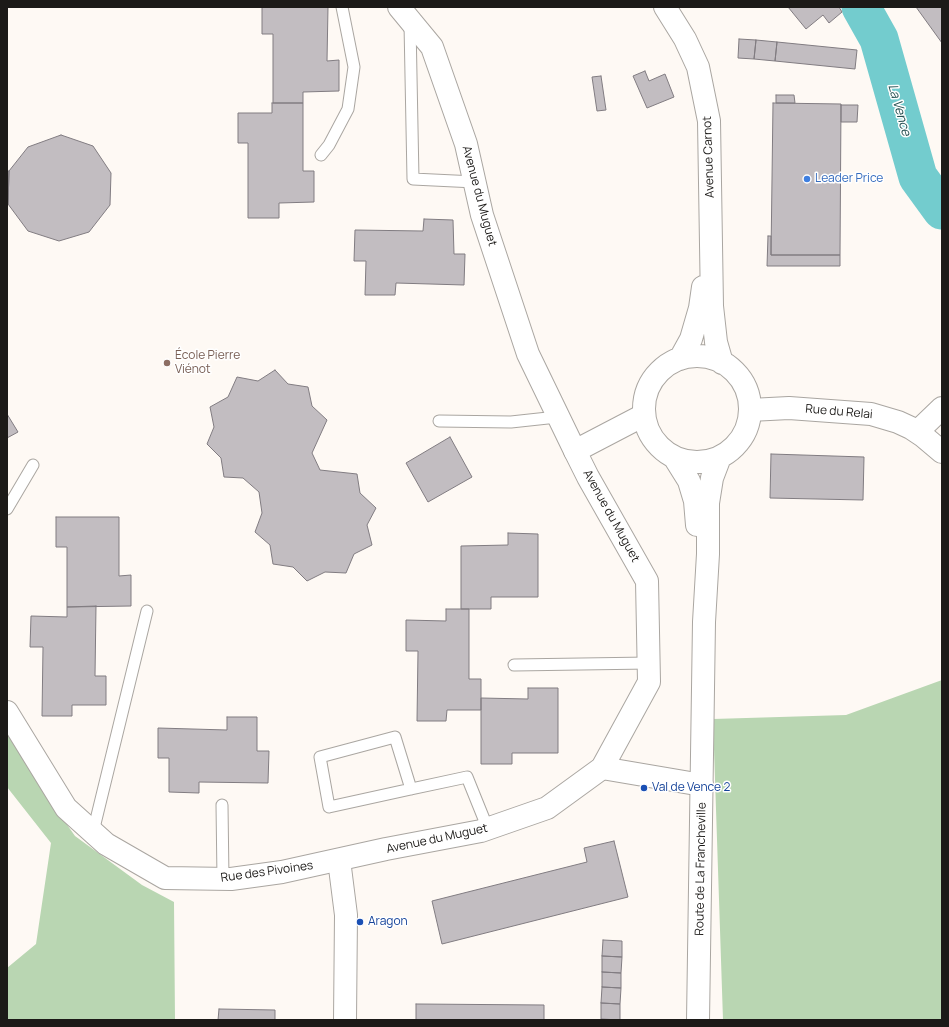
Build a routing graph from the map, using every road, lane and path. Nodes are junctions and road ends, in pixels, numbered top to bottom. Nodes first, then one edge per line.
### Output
1 (342, 7) edge
2 (665, 7) edge
3 (404, 13) edge
4 (321, 155) dead end
5 (475, 182) junction
6 (710, 221) junction
7 (680, 359) junction
8 (722, 362) junction
9 (942, 408) edge
10 (750, 410) junction
11 (644, 416) junction
12 (557, 417) junction
13 (439, 421) dead end
14 (917, 432) junction
15 (575, 451) junction
16 (942, 452) edge
17 (720, 457) junction
18 (674, 458) junction
19 (33, 465) dead end
20 (7, 509) edge
21 (147, 611) dead end
22 (704, 622) junction
23 (649, 663) junction
24 (514, 665) dead end
25 (7, 712) edge
26 (602, 768) junction
27 (702, 784) junction
28 (412, 789) junction
29 (222, 805) dead end
30 (488, 829) junction
31 (93, 832) junction
32 (339, 860) junction
33 (223, 879) junction
34 (345, 1020) edge
35 (698, 1020) edge

1 - 4 lane
2 - 6 street, Avenue Carnot
3 - 5 street, Avenue du Muguet
3 - 5 lane
5 - 12 street, Avenue du Muguet
6 - 7 street, Avenue Carnot
6 - 8 street, Avenue Carnot
7 - 8 street
7 - 11 street
8 - 10 street
9 - 14 street
10 - 14 street, Rue du Relai
10 - 17 street
11 - 15 street
11 - 18 street
12 - 13 lane
12 - 15 street, Avenue du Muguet
14 - 16 street, Rue du Relai
15 - 23 street, Avenue du Muguet
17 - 18 street
17 - 22 street
18 - 22 street
19 - 20 lane
21 - 31 lane
22 - 27 street, Route de La Francheville
23 - 24 lane
23 - 26 street, Avenue du Muguet
25 - 31 street, Rue des Pivoines
26 - 27 street
26 - 30 street, Avenue du Muguet
27 - 35 street, Route de La Francheville
28 - 28 lane
28 - 30 lane
29 - 33 lane
30 - 32 street, Avenue du Muguet
31 - 33 street, Rue des Pivoines
32 - 33 street, Rue des Pivoines
32 - 34 street

